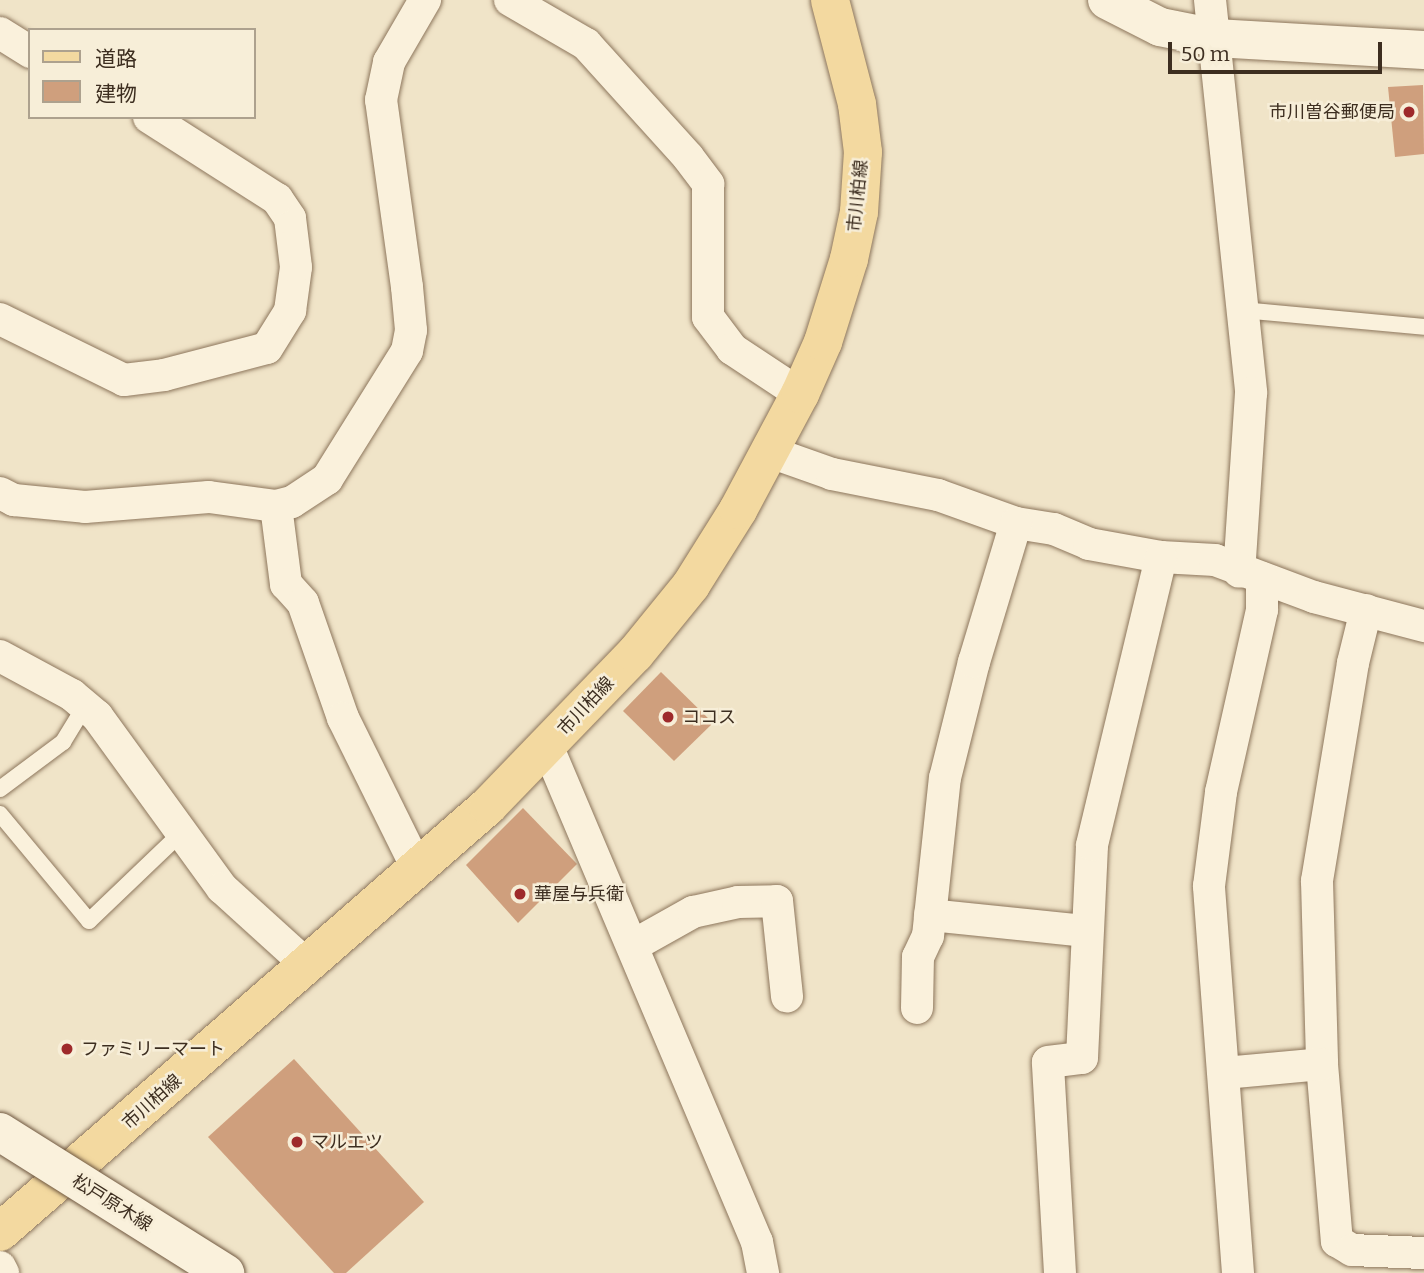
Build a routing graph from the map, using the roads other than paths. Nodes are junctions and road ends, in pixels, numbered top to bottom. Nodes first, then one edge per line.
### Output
1 (425, 0) edge
2 (510, 0) edge
3 (830, 0) edge
4 (1107, 0) edge
5 (1210, 0) edge
6 (0, 33) edge
7 (1215, 38) junction
8 (1424, 50) edge
9 (28, 51) edge
10 (152, 119) edge
11 (1242, 310) junction
12 (0, 319) edge
13 (1424, 327) edge
14 (800, 394) junction
15 (769, 452) junction
16 (0, 493) edge
17 (276, 506) junction
18 (1016, 523) junction
19 (1161, 557) junction
20 (1251, 575) junction
21 (1366, 610) junction
22 (1424, 626) edge
23 (0, 656) edge
24 (85, 706) junction
25 (548, 748) junction
26 (0, 789) edge
27 (0, 814) edge
28 (181, 833) junction
29 (417, 868) junction
30 (930, 915) junction
31 (1085, 931) junction
32 (634, 945) junction
33 (307, 965) junction
34 (788, 996) dead end
35 (917, 1008) dead end
36 (1322, 1064) junction
37 (1224, 1073) junction
38 (0, 1132) edge
39 (0, 1232) edge
40 (1424, 1253) edge
41 (0, 1268) edge
42 (3, 1273) edge
43 (225, 1273) edge
44 (763, 1273) edge
45 (1060, 1273) edge
46 (1238, 1273) edge

1 - 17 street
2 - 14 street
3 - 14 main road, 市川柏線
4 - 7 main road
5 - 7 street
6 - 9 street
7 - 8 main road
7 - 11 street
10 - 12 street
11 - 13 lane
11 - 20 street
14 - 15 main road, 市川柏線
15 - 18 street
15 - 25 main road, 市川柏線
16 - 17 street
17 - 29 street
18 - 19 street
18 - 30 street
19 - 20 street
19 - 31 street
20 - 21 street
20 - 37 street
21 - 22 street
21 - 36 street
23 - 24 street
24 - 26 lane
24 - 28 street
25 - 29 main road, 市川柏線
25 - 32 street
27 - 28 lane
28 - 33 street
29 - 33 main road, 市川柏線
30 - 31 street
30 - 35 street
31 - 45 street
32 - 34 street
32 - 44 street
33 - 39 main road, 市川柏線
36 - 37 street
36 - 40 street
37 - 46 street
38 - 43 main road, 松戸原木線, bridge
41 - 42 street

